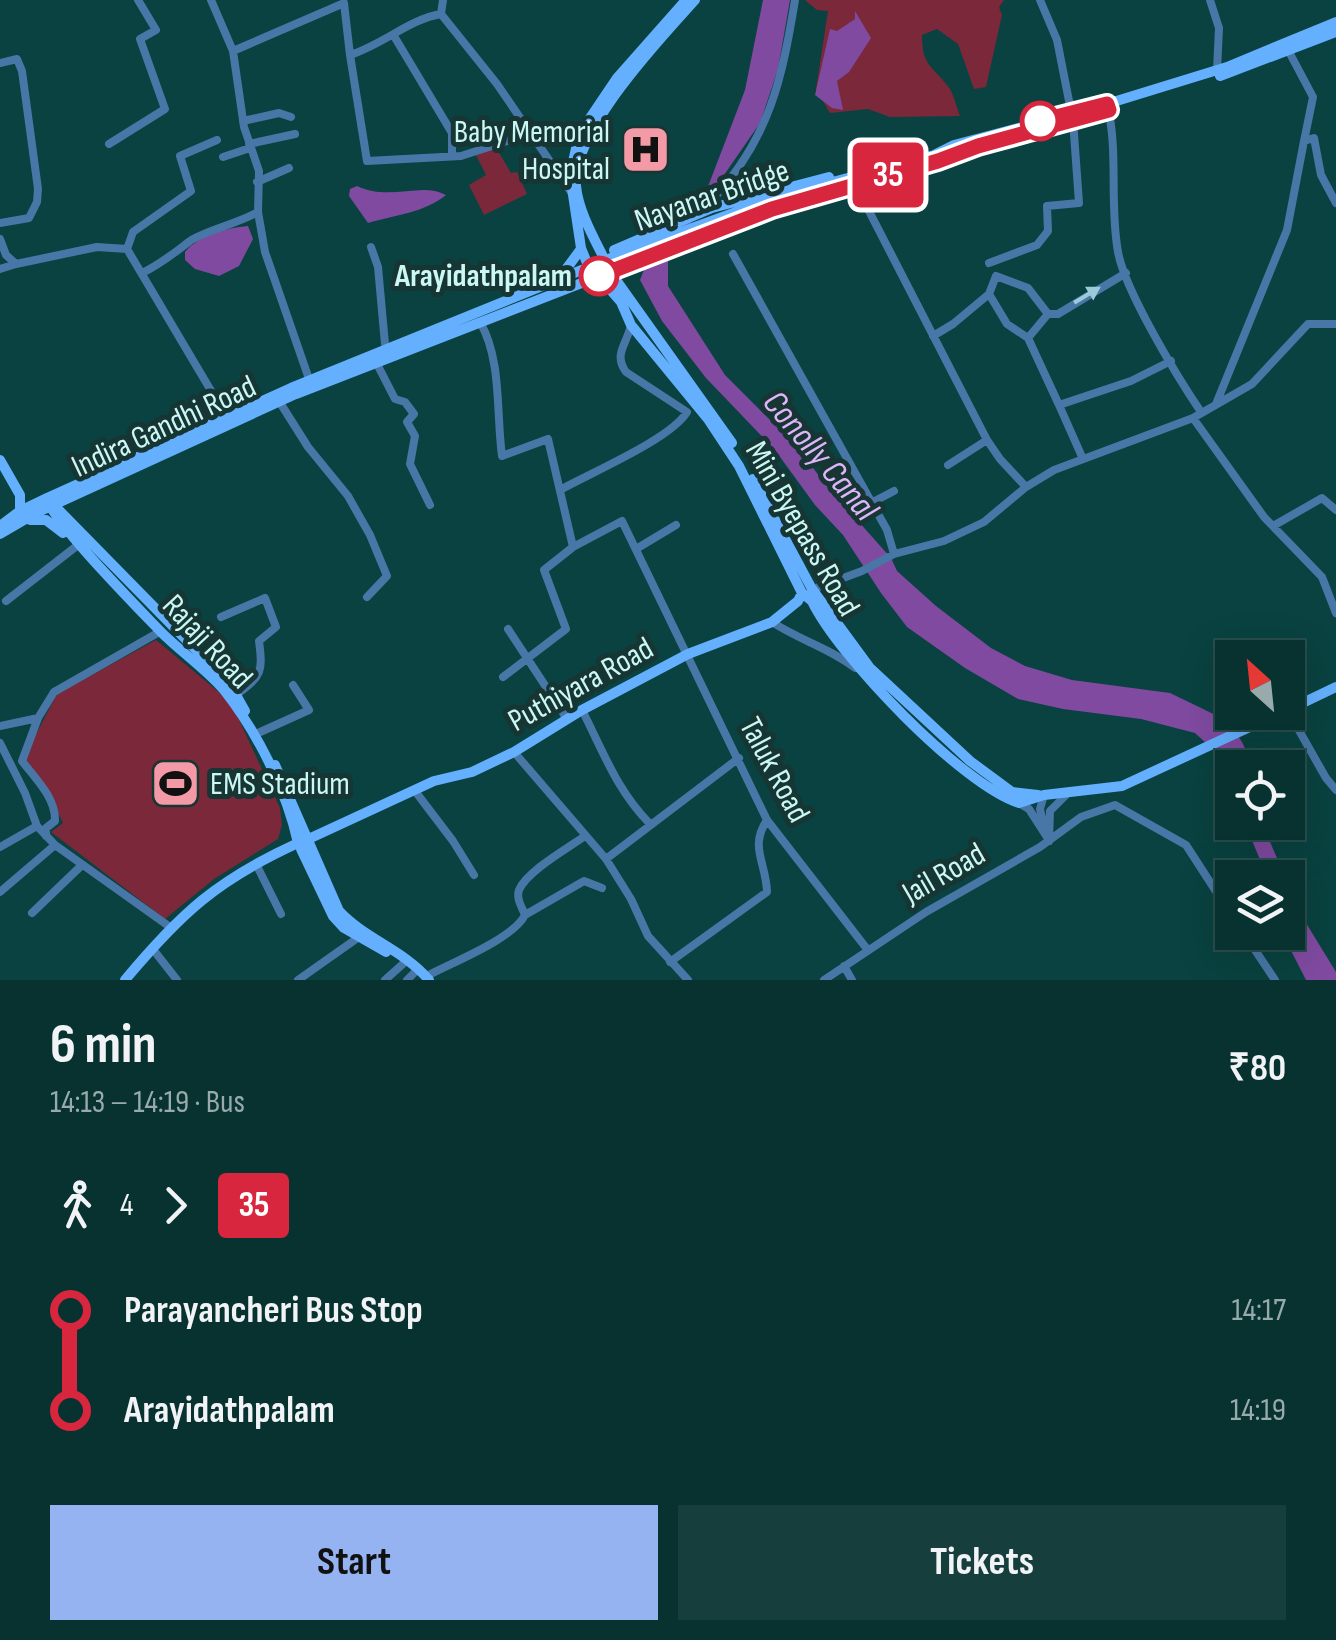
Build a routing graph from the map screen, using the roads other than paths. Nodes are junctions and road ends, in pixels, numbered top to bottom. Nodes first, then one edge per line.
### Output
1 (138, 0) edge
2 (211, 0) edge
3 (443, 0) edge
4 (686, 0) edge
5 (695, 0) edge
6 (795, 0) edge
7 (1040, 0) edge
8 (1210, 0) edge
9 (332, 4) edge
10 (441, 14) junction
11 (1336, 22) edge
12 (1336, 32) edge
13 (394, 36) junction
14 (1287, 48) junction
15 (233, 51) junction
16 (350, 55) junction
17 (0, 63) edge
18 (1218, 70) junction
19 (620, 82) junction
20 (1108, 107) junction
21 (1074, 116) junction
22 (291, 118) dead end
23 (244, 121) junction
24 (532, 133) junction
25 (294, 134) dead end
26 (217, 140) dead end
27 (1304, 140) junction
28 (109, 144) dead end
29 (250, 146) junction
30 (955, 149) junction
31 (452, 156) junction
32 (222, 157) dead end
33 (289, 168) dead end
34 (258, 182) junction
35 (855, 184) dead end
36 (574, 193) junction
37 (732, 202) junction
38 (713, 203) junction
39 (1336, 204) edge
40 (258, 212) junction
41 (737, 223) junction
42 (0, 224) edge
43 (0, 239) edge
44 (370, 247) dead end
45 (581, 248) junction
46 (127, 249) junction
47 (733, 254) dead end
48 (598, 258) junction
49 (639, 263) junction
50 (989, 263) dead end
51 (16, 264) junction
52 (0, 270) edge
53 (564, 272) junction
54 (142, 273) junction
55 (1126, 273) junction
56 (604, 274) junction
57 (989, 294) junction
58 (630, 298) junction
59 (1048, 314) junction
60 (454, 322) joint
61 (480, 322) junction
62 (1336, 324) edge
63 (631, 325) junction
64 (933, 336) junction
65 (1028, 338) junction
66 (385, 344) junction
67 (1171, 361) junction
68 (376, 362) junction
69 (308, 376) junction
70 (294, 391) junction
71 (279, 402) junction
72 (1216, 404) junction
73 (1059, 405) junction
74 (1197, 415) junction
75 (226, 416) junction
76 (988, 440) junction
77 (1083, 459) junction
78 (0, 460) edge
79 (948, 465) dead end
80 (1026, 487) junction
81 (89, 489) junction
82 (560, 490) junction
83 (894, 491) dead end
84 (871, 503) junction
85 (50, 504) junction
86 (430, 505) dead end
87 (1336, 510) edge
88 (21, 516) junction
89 (676, 525) dead end
90 (0, 526) edge
91 (1273, 526) junction
92 (0, 534) edge
93 (84, 546) junction
94 (573, 547) junction
95 (636, 549) junction
96 (894, 554) junction
97 (807, 591) junction
98 (367, 598) dead end
99 (6, 601) dead end
100 (1336, 613) edge
101 (221, 617) dead end
102 (772, 622) junction
103 (508, 629) dead end
104 (161, 632) junction
105 (688, 654) junction
106 (526, 656) junction
107 (862, 673) junction
108 (503, 677) dead end
109 (293, 684) dead end
110 (1336, 686) edge
111 (236, 694) junction
112 (1305, 702) edge
113 (582, 710) junction
114 (38, 718) junction
115 (567, 719) junction
116 (0, 726) edge
117 (1244, 730) edge
118 (1297, 730) edge
119 (258, 733) junction
120 (0, 743) edge
121 (514, 752) junction
122 (739, 758) junction
123 (1336, 772) edge
124 (1326, 778) junction
125 (1336, 790) edge
126 (414, 791) junction
127 (1067, 794) junction
128 (1044, 795) junction
129 (1019, 803) junction
130 (767, 820) junction
131 (650, 824) junction
132 (36, 826) junction
133 (46, 836) junction
134 (585, 836) junction
135 (1049, 840) junction
136 (304, 844) junction
137 (55, 846) junction
138 (0, 847) edge
139 (606, 859) junction
140 (82, 864) junction
141 (258, 868) junction
142 (244, 871) junction
143 (474, 874) dead end
144 (602, 888) dead end
145 (1215, 890) edge
146 (0, 892) edge
147 (32, 913) dead end
148 (280, 914) dead end
149 (525, 914) junction
150 (170, 926) junction
151 (360, 937) junction
152 (152, 948) junction
153 (867, 949) junction
154 (1255, 950) edge
155 (670, 962) junction
156 (844, 966) junction
157 (416, 973) edge
158 (124, 980) edge
159 (177, 980) edge
160 (298, 980) edge
161 (386, 980) edge
162 (688, 980) edge
163 (824, 980) edge
164 (852, 980) edge
165 (1274, 980) edge

1 - 28 street
2 - 15 street
3 - 10 street
4 - 19 main road
5 - 19 main road
6 - 38 street
7 - 21 street
8 - 18 street
9 - 15 street
9 - 16 street
10 - 13 street
10 - 24 street
11 - 14 main road
12 - 14 main road
13 - 16 street
13 - 31 street
14 - 18 main road
14 - 20 main road
14 - 27 street
15 - 23 street
16 - 31 street
17 - 42 street
18 - 20 main road
19 - 36 main road
20 - 21 main road
20 - 55 street
21 - 30 main road
21 - 50 street
22 - 23 street
23 - 29 street
24 - 31 street
24 - 36 street
25 - 29 street
26 - 46 street
27 - 39 street
27 - 72 street
29 - 32 street
29 - 34 street
30 - 37 main road
30 - 41 main road
30 - 60 main road, Nayanar Bridge
33 - 34 street
34 - 40 street
35 - 64 street
36 - 45 main road, Mini Byepass Road
36 - 56 main road
37 - 38 main road
37 - 41 main road
38 - 48 main road
40 - 54 street
40 - 69 street
41 - 49 main road
43 - 51 street
44 - 66 street
45 - 48 main road, Mini Byepass Road
45 - 53 main road
46 - 51 street
46 - 54 street
47 - 84 street
48 - 53 main road
48 - 56 main road, Mini Byepass Road
49 - 56 main road
49 - 58 main road
51 - 52 street
53 - 66 main road
54 - 75 street
59 -> 55 street
55 - 67 street
56 - 58 main road
56 - 61 main road
56 - 63 main road, Mini Byepass Road
57 - 59 street
57 - 64 street
57 - 65 street
58 - 97 main road
59 - 65 street
60 - 70 main road, Indira Gandhi Road
61 - 68 main road
61 - 82 street
62 - 72 street
63 - 82 street
63 - 97 main road, Mini Byepass Road
64 - 76 street
65 - 73 street
66 - 69 main road
67 - 73 street
67 - 74 street
68 - 70 main road
68 - 86 street
69 - 70 main road
70 - 71 main road, Indira Gandhi Road
70 - 75 main road, Indira Gandhi Road
71 - 81 main road, Indira Gandhi Road
71 - 98 street
72 - 74 street
73 - 77 street
74 - 77 street
74 - 91 street
75 - 85 main road, Indira Gandhi Road
76 - 79 street
76 - 80 street
77 - 80 street
78 - 88 main road
80 - 96 street
81 - 85 main road, Indira Gandhi Road
81 - 93 main road
82 - 94 street
83 - 84 street
84 - 96 street
85 - 88 main road, Indira Gandhi Road
85 - 93 main road, Rajaji Road
87 - 91 street
88 - 90 main road, Indira Gandhi Road
88 - 92 main road, Indira Gandhi Road
88 - 93 main road
89 - 95 street
91 - 100 street
93 - 99 street
93 - 104 main road, Rajaji Road
93 - 111 main road
94 - 95 street
94 - 106 street
95 - 105 street, Taluk Road
96 - 97 street
97 - 102 main road, Puthiyara Road
97 - 107 main road, Mini Byepass Road
97 - 128 main road
101 - 111 street
102 - 105 main road, Puthiyara Road
102 - 107 street
103 - 106 street
104 - 114 street
104 - 136 main road, Rajaji Road
105 - 113 main road, Puthiyara Road
105 - 122 street, Taluk Road
106 - 108 street
106 - 115 street
107 - 129 main road, Mini Byepass Road
109 - 119 street
110 - 112 main road
111 - 119 main road
113 - 115 main road, Puthiyara Road
113 - 131 street
114 - 116 street
114 - 133 street
115 - 121 main road, Puthiyara Road
117 - 127 main road
118 - 124 street
119 - 136 main road
120 - 132 street
121 - 126 main road, Puthiyara Road
121 - 134 street
122 - 130 street, Taluk Road
122 - 131 street
123 - 124 street
124 - 125 street
126 - 136 main road, Puthiyara Road
126 - 143 street
127 - 128 main road
127 - 135 street
128 - 129 main road
128 - 135 street
129 - 135 street
130 - 153 street, Taluk Road
130 - 155 street
131 - 139 street
132 - 133 street
132 - 138 street
133 - 137 street
134 - 139 street
134 - 149 street
135 - 145 street, Jail Road
135 - 153 street, Jail Road
136 - 141 main road
136 - 142 main road
136 - 151 main road
136 - 157 main road
137 - 140 street
137 - 146 street
139 - 155 street
140 - 147 street
140 - 150 street
141 - 142 main road
141 - 148 street
142 - 150 main road
144 - 149 street
149 - 157 street
150 - 152 main road
151 - 157 main road
151 - 160 street
152 - 158 main road
152 - 159 street
153 - 156 street, Jail Road
154 - 165 street
155 - 162 street
156 - 163 street, Jail Road
156 - 164 street
157 - 161 street

